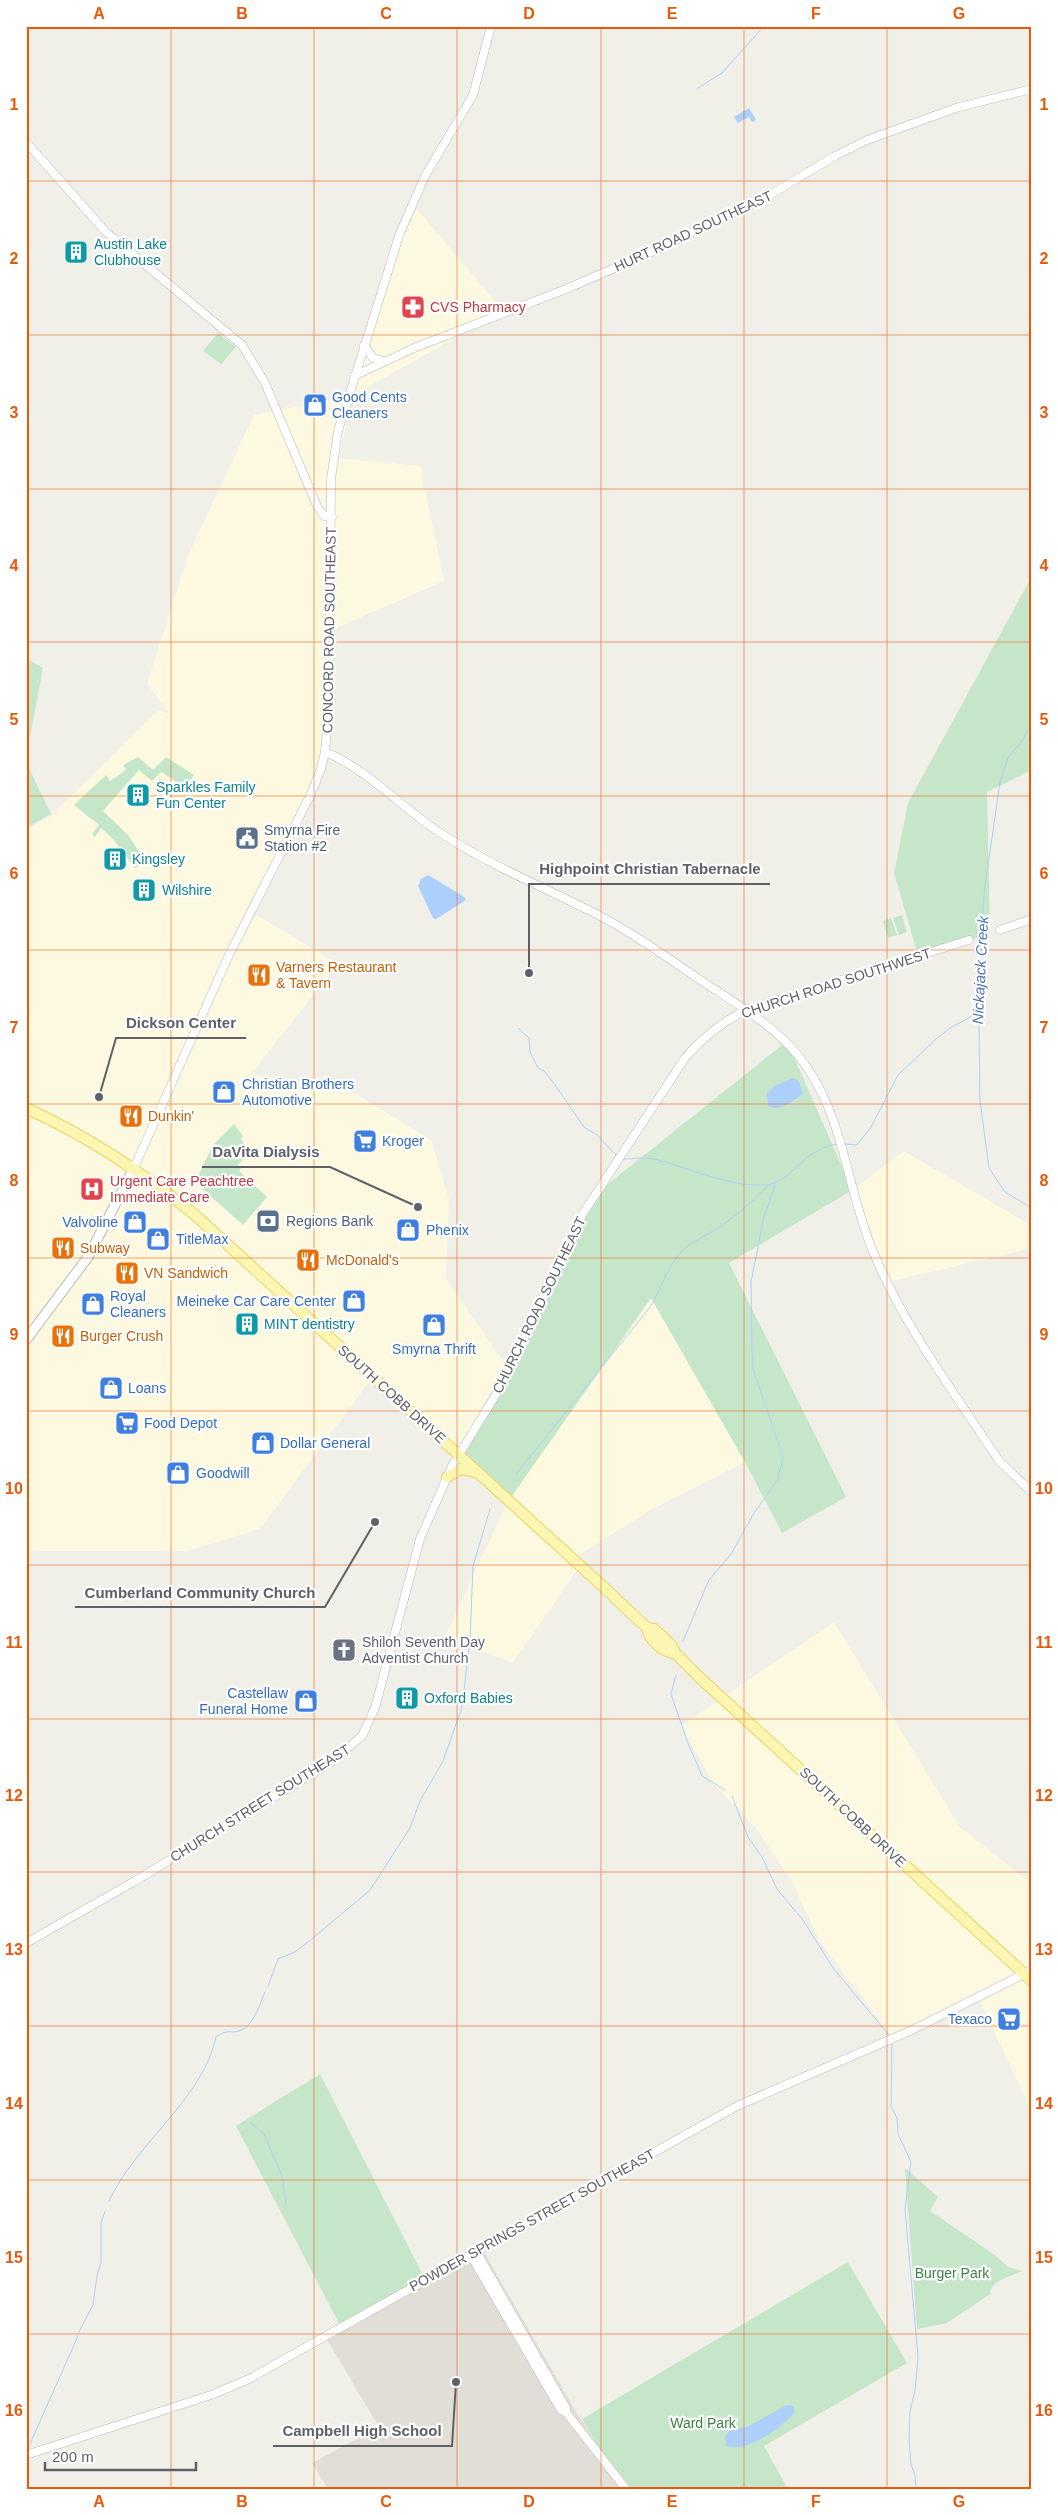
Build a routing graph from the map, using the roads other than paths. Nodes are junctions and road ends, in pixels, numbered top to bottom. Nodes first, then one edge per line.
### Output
1 (491, 26) edge
2 (1032, 89) edge
3 (26, 142) edge
4 (364, 345) junction
5 (384, 361) junction
6 (354, 376) junction
7 (332, 517) junction
8 (325, 752) junction
9 (1032, 919) edge
10 (1000, 930) dead end
11 (969, 940) dead end
12 (746, 1010) junction
13 (26, 1108) edge
14 (621, 1156) joint
15 (134, 1168) junction
16 (26, 1340) edge
17 (459, 1454) junction
18 (481, 1474) junction
19 (447, 1477) junction
20 (1032, 1492) edge
21 (26, 1942) edge
22 (1029, 1975) edge
23 (473, 2253) junction
24 (26, 2455) edge
25 (626, 2489) edge

1 - 4 street, CONCORD ROAD SOUTHEAST
2 - 5 street, HURT ROAD SOUTHEAST
3 - 7 street
4 - 5 street
4 - 6 street, CONCORD ROAD SOUTHEAST
5 - 6 street, HURT ROAD SOUTHEAST
6 - 7 street, CONCORD ROAD SOUTHEAST
7 - 8 street, CONCORD ROAD SOUTHEAST
8 - 12 street
8 - 15 street, CONCORD ROAD SOUTHEAST
9 - 10 street
11 - 12 street, CHURCH ROAD SOUTHWEST
12 - 14 street, CHURCH ROAD SOUTHWEST
12 - 20 street
13 - 15 main road, SOUTH COBB DRIVE
14 - 17 street, CHURCH ROAD SOUTHEAST
15 - 16 main road, CONCORD ROAD SOUTHEAST
15 - 17 main road, SOUTH COBB DRIVE
17 - 18 main road, SOUTH COBB DRIVE
17 - 19 street, CHURCH STREET SOUTHEAST
18 - 19 main road
18 - 22 main road, SOUTH COBB DRIVE
19 - 21 street, CHURCH STREET SOUTHEAST
22 - 23 street, POWDER SPRINGS STREET SOUTHEAST
23 - 24 street, POWDER SPRINGS STREET SOUTHEAST
23 - 25 street

